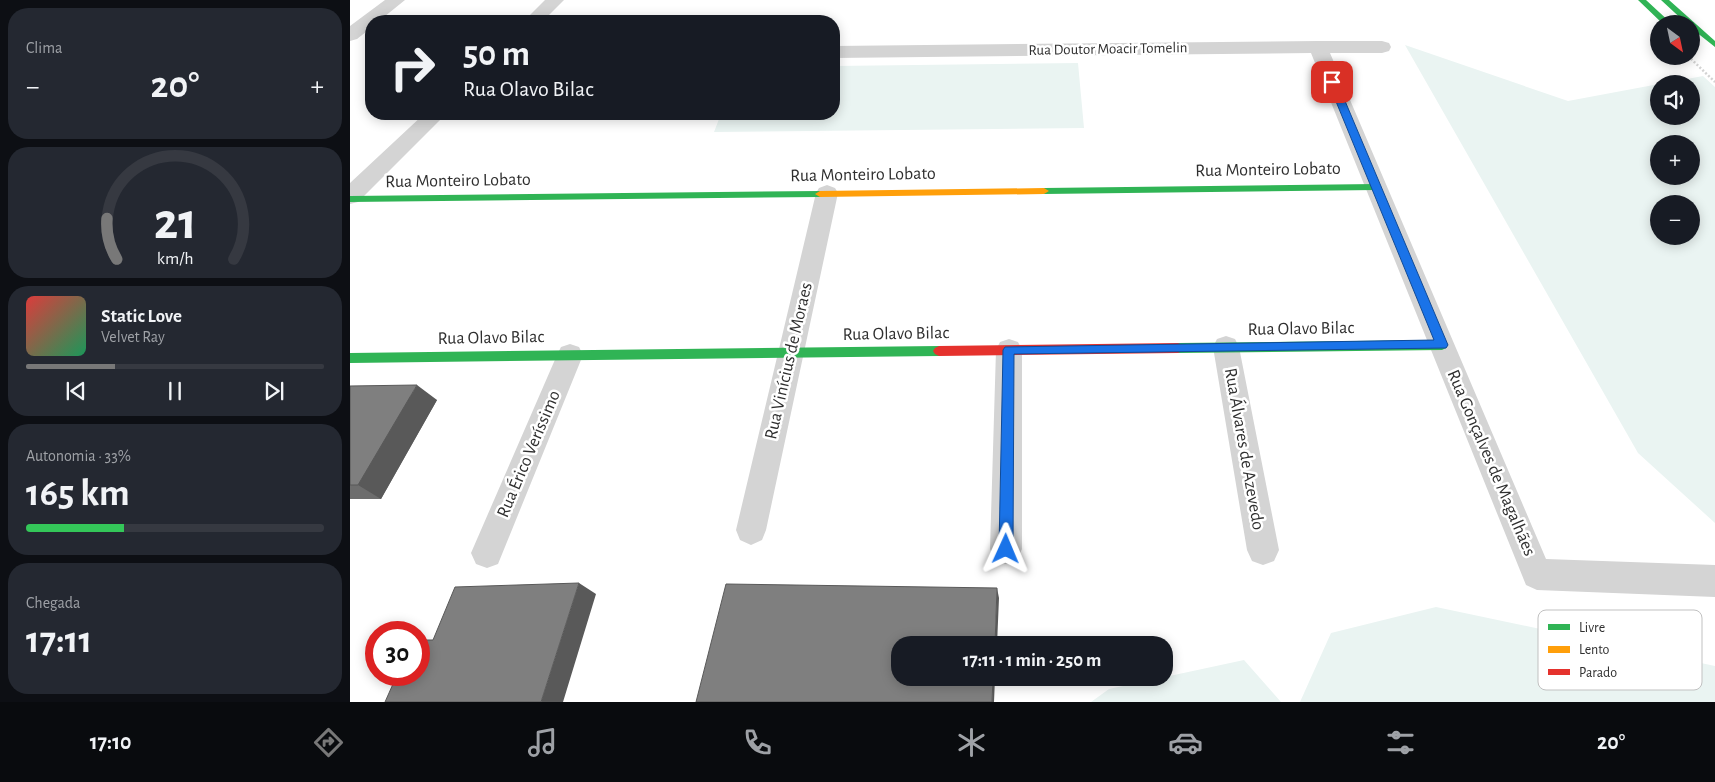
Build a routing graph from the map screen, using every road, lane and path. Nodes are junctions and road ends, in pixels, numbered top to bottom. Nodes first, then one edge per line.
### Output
1 (396, 0) edge
2 (555, 0) edge
3 (1642, 0) edge
4 (1665, 0) edge
5 (376, 15) edge
6 (539, 15) edge
7 (1658, 15) edge
8 (365, 24) edge
9 (350, 35) edge
10 (1715, 45) edge
11 (1318, 47) junction
12 (1382, 47) dead end
13 (840, 52) edge
14 (1697, 65) edge
15 (1715, 82) edge
16 (430, 120) edge
17 (1376, 186) junction
18 (827, 193) junction
19 (350, 198) edge
20 (1442, 345) junction
21 (1226, 347) junction
22 (1009, 350) junction
23 (791, 352) junction
24 (570, 355) junction
25 (350, 358) edge
26 (751, 530) dead end
27 (1006, 549) dead end
28 (1262, 550) dead end
29 (487, 553) dead end
30 (1715, 581) edge

1 - 5 street
2 - 6 street
3 - 7 street
4 - 10 street
8 - 9 street
11 - 12 street, Rua Doutor Moacir Tomelin
11 - 13 street, Rua Doutor Moacir Tomelin
11 - 17 street, Rua Gonçalves de Magalhães
14 - 15 path
16 - 19 street
17 - 18 street, Rua Monteiro Lobato
17 - 20 street, Rua Gonçalves de Magalhães
18 - 19 street, Rua Monteiro Lobato
18 - 23 street, Rua Vinícius de Moraes
20 - 21 street, Rua Olavo Bilac
20 - 30 street, Rua Gonçalves de Magalhães
21 - 22 street, Rua Olavo Bilac
21 - 28 street, Rua Álvares de Azevedo
22 - 23 street, Rua Olavo Bilac
22 - 27 street
23 - 24 street, Rua Olavo Bilac
23 - 26 street, Rua Vinícius de Moraes
24 - 25 street, Rua Olavo Bilac
24 - 29 street, Rua Érico Veríssimo

